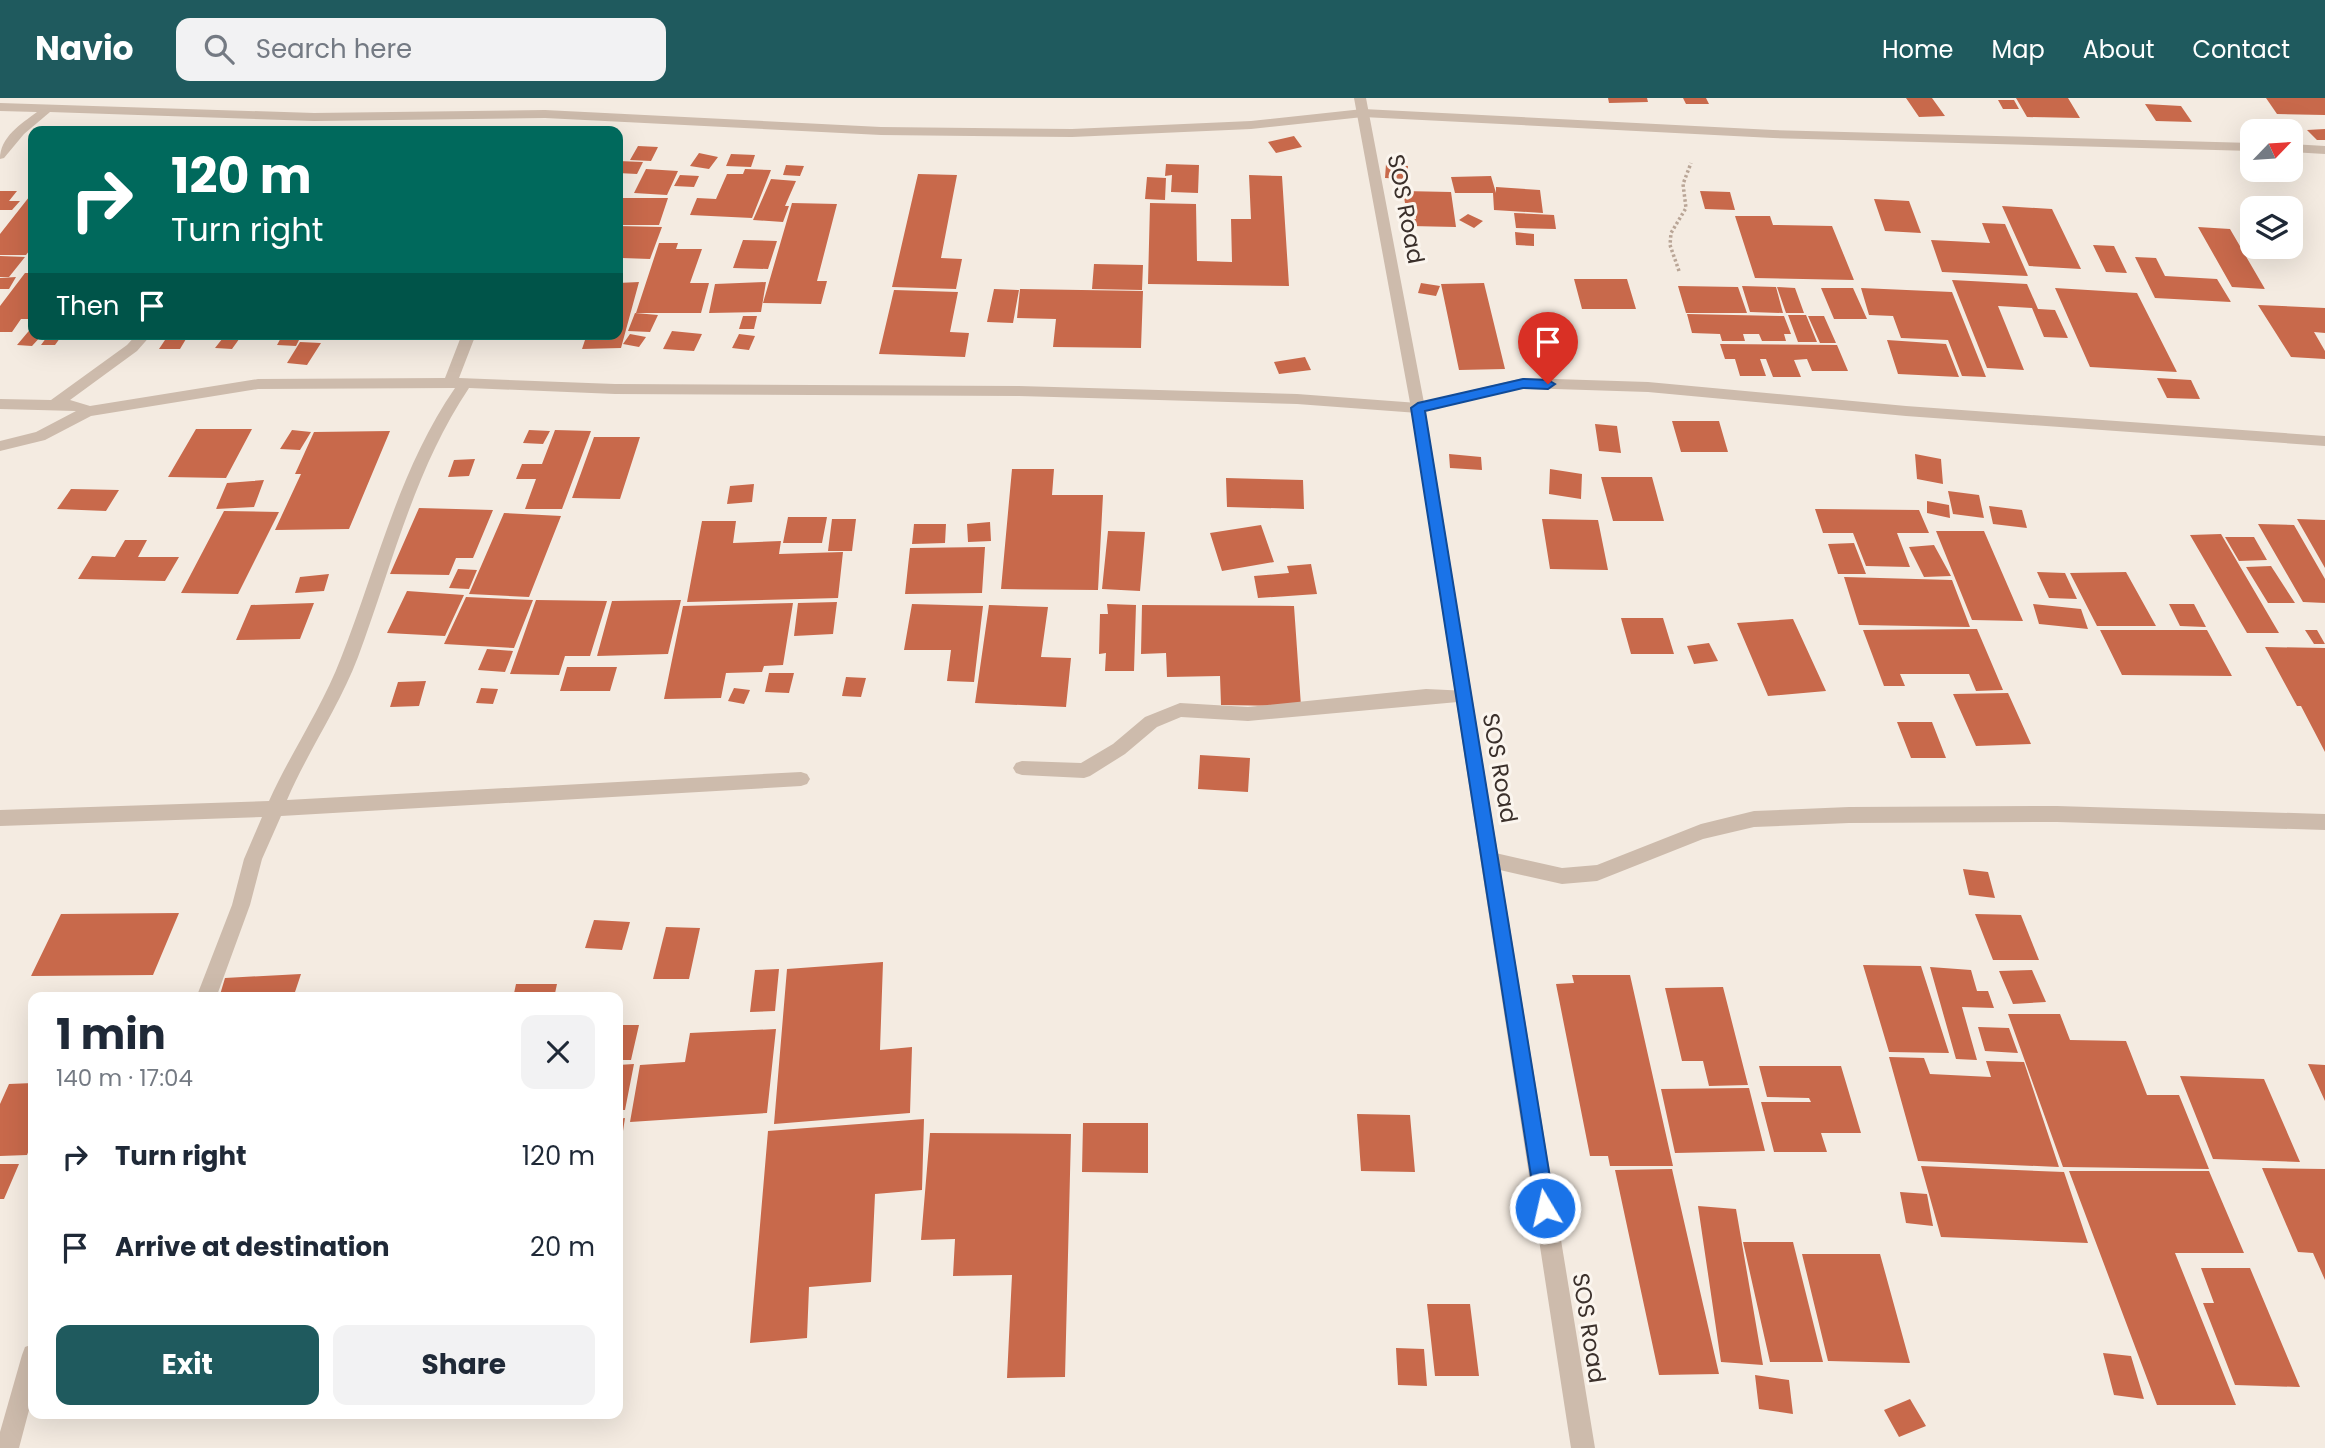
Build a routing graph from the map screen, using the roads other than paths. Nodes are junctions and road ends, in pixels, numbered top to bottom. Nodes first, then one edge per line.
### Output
1 (559, 98) edge
2 (1362, 105) edge
3 (0, 107) edge
4 (46, 110) junction
5 (545, 114) junction
6 (360, 116) junction
7 (356, 126) edge
8 (2240, 147) edge
9 (2303, 149) edge
10 (2325, 150) edge
11 (0, 155) edge
12 (139, 340) edge
13 (468, 340) edge
14 (458, 384) junction
15 (56, 403) junction
16 (0, 404) edge
17 (1418, 408) junction
18 (88, 411) junction
19 (2325, 441) edge
20 (0, 446) edge
21 (1463, 696) junction
22 (1022, 768) dead end
23 (802, 779) dead end
24 (276, 806) junction
25 (0, 818) edge
26 (2325, 822) edge
27 (1491, 860) junction
28 (208, 992) edge
29 (28, 1373) edge
30 (7, 1448) edge
31 (1583, 1448) edge

1 - 5 street
2 - 5 street
2 - 8 street
2 - 17 street, SOS Road
3 - 4 street
4 - 6 street
4 - 11 street
5 - 6 street
6 - 7 street
9 - 10 street
12 - 15 street
13 - 14 street
14 - 17 street
14 - 18 street
14 - 24 street
15 - 16 street
15 - 18 street
17 - 19 street
17 - 21 street, SOS Road
18 - 20 street
21 - 22 street
21 - 27 street, SOS Road
23 - 24 street
24 - 25 street
24 - 28 street
26 - 27 street
27 - 31 street, SOS Road
29 - 30 street

